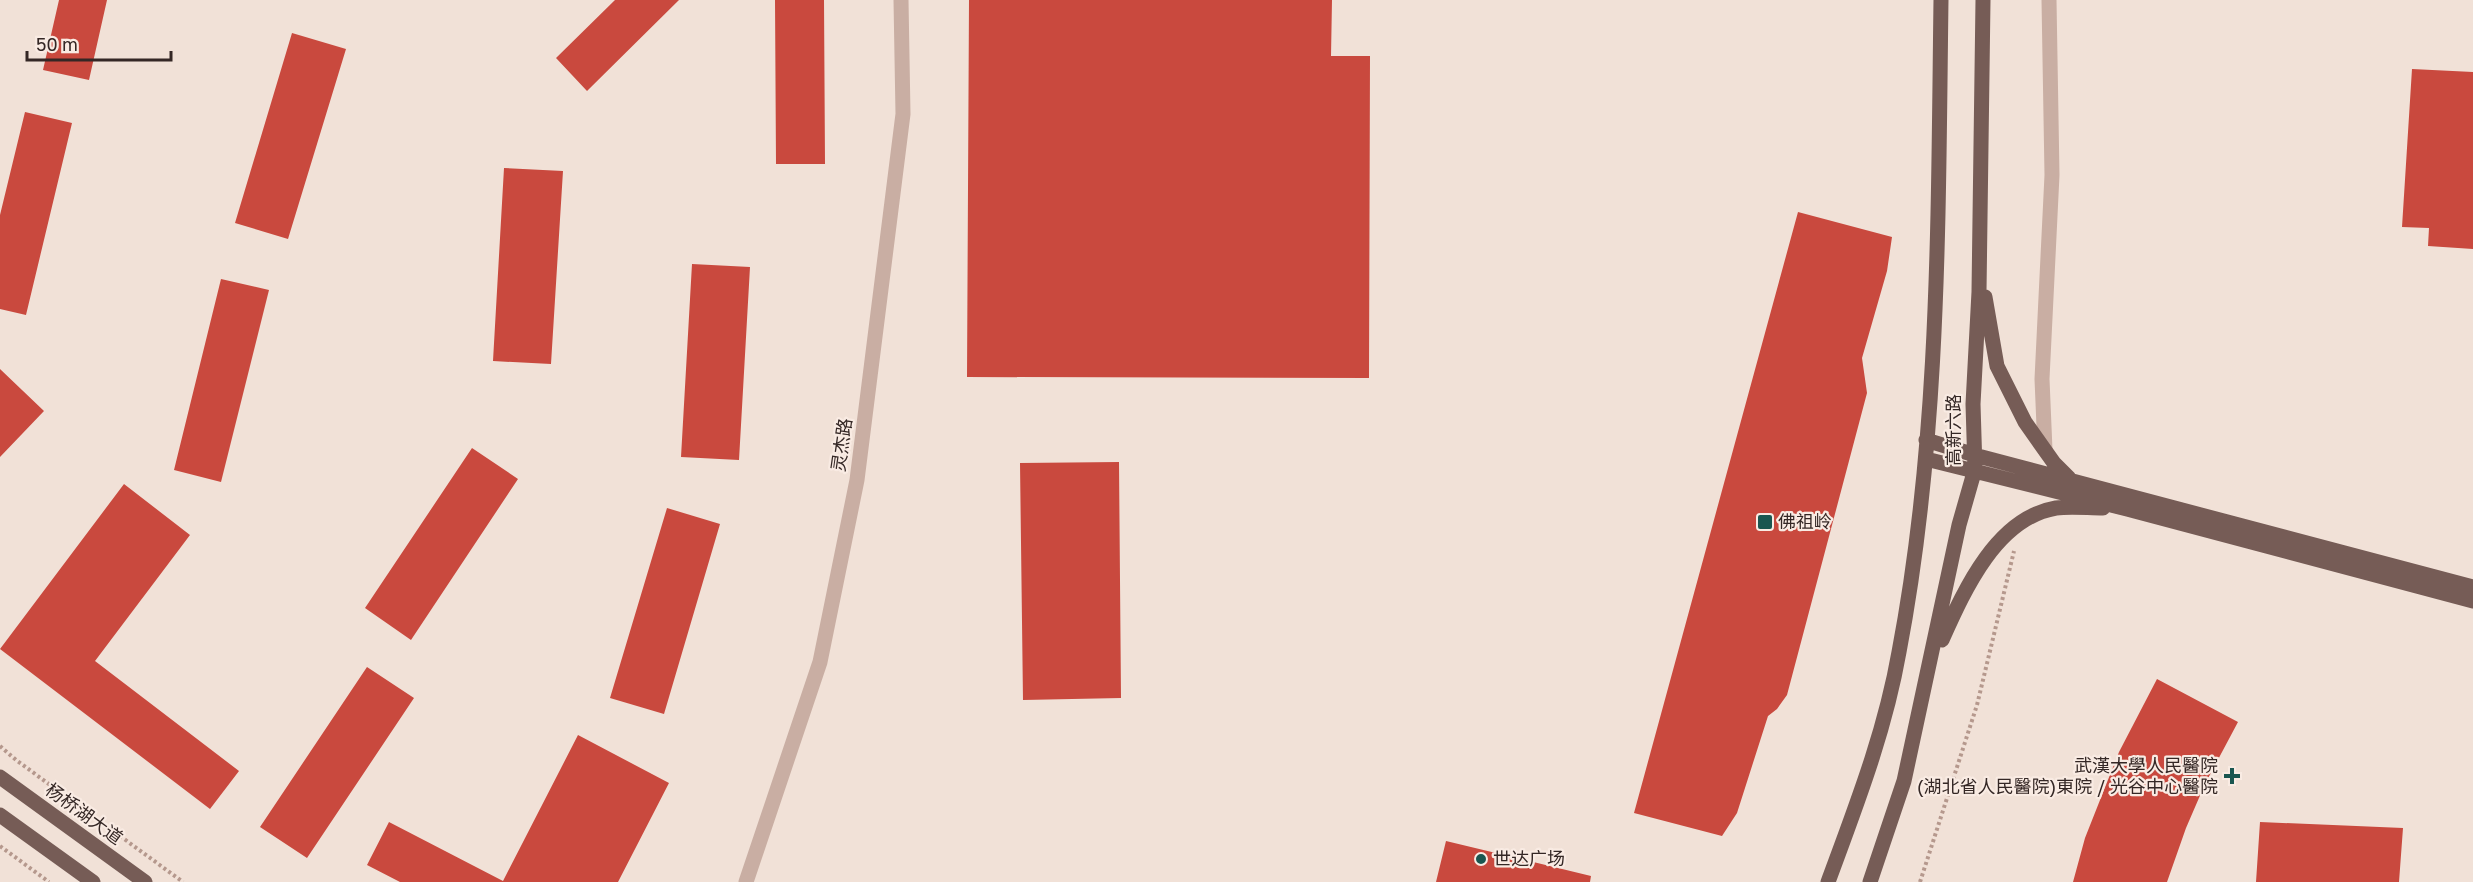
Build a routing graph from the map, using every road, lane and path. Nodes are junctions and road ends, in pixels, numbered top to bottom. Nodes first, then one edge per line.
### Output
1 (901, 0) edge
2 (1941, 0) edge
3 (1983, 0) edge
4 (2049, 0) edge
5 (1979, 268) junction
6 (1926, 440) junction
7 (2045, 450) junction
8 (1926, 459) junction
9 (1974, 462) junction
10 (2101, 488) junction
11 (2127, 509) junction
12 (2022, 522) junction
13 (2473, 587) edge
14 (2473, 601) edge
15 (1929, 670) junction
16 (0, 746) edge
17 (0, 777) edge
18 (0, 815) edge
19 (0, 846) edge
20 (49, 882) edge
21 (93, 882) edge
22 (145, 882) edge
23 (183, 882) edge
24 (746, 882) edge
25 (1828, 882) edge
26 (1870, 882) edge
27 (1920, 882) edge

1 - 24 street, 灵杰路
2 - 6 main road, 高新六路
3 - 5 main road, 高新六路
4 - 7 street
5 - 7 main road
5 - 9 main road, 高新六路
6 - 8 main road, 高新六路
6 - 9 main road
7 - 10 main road
8 - 9 main road
8 - 25 main road, 高新六路
9 - 10 main road
9 - 11 main road
9 - 15 main road, 高新六路
10 - 13 main road
11 - 12 main road
11 - 14 main road
12 - 15 main road
12 - 27 path
15 - 26 main road, 高新六路
16 - 23 path
17 - 22 main road, 杨桥湖大道
18 - 21 main road
19 - 20 path

